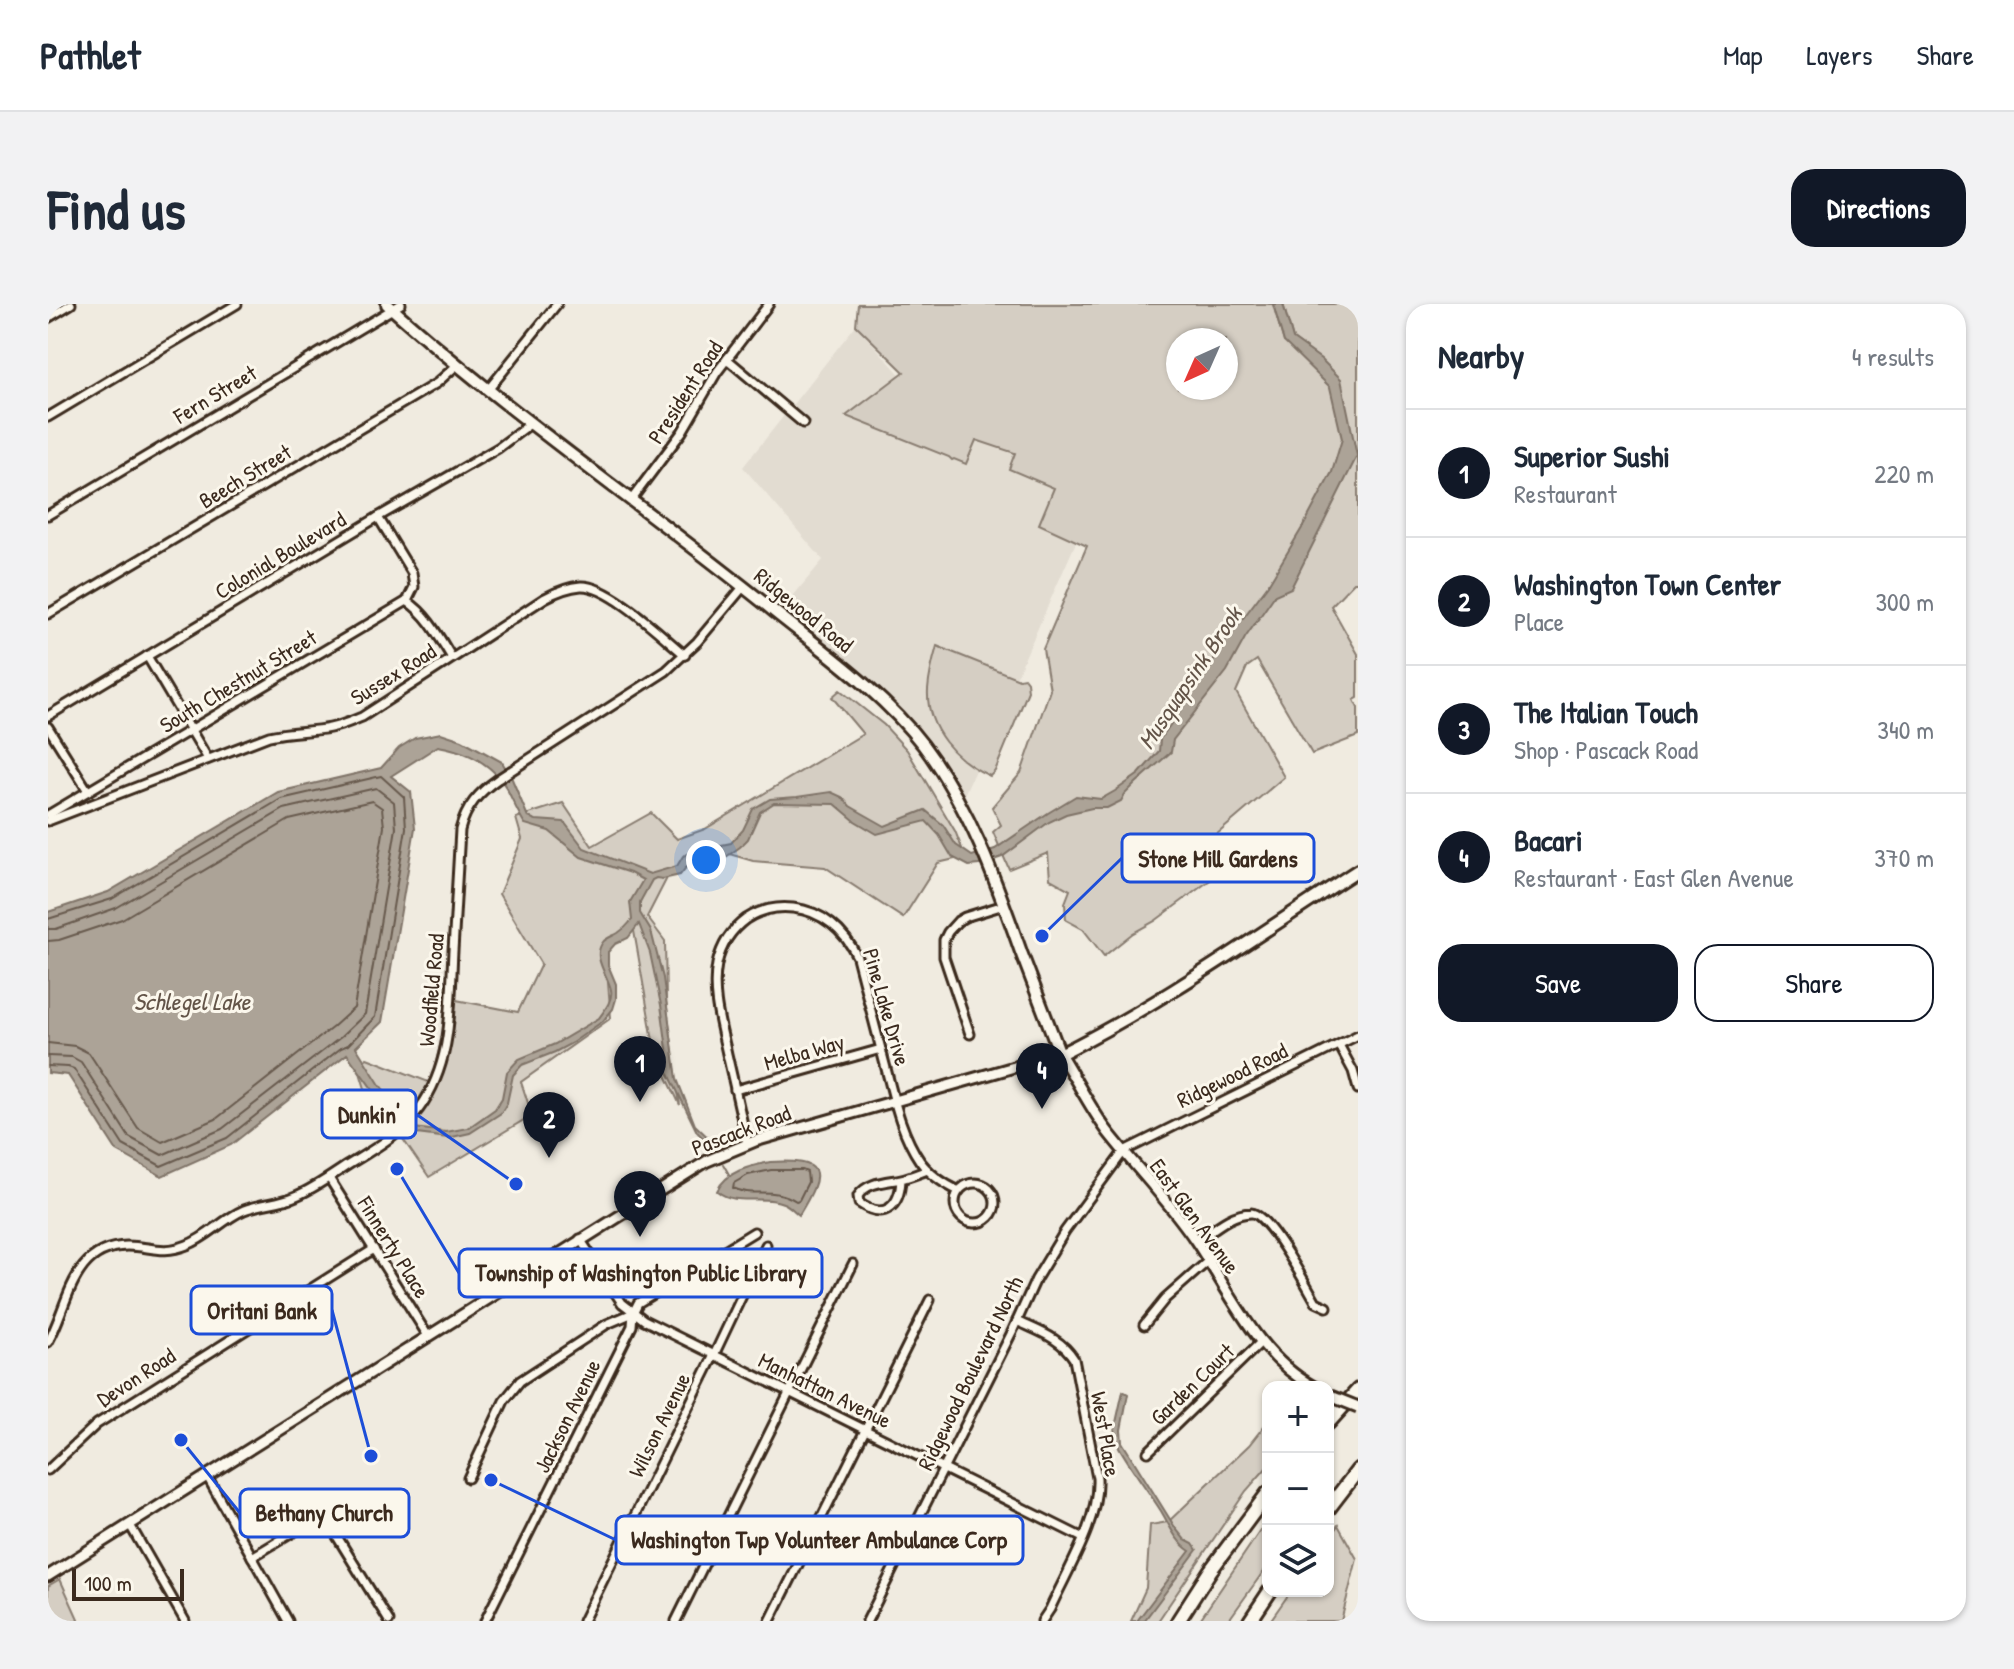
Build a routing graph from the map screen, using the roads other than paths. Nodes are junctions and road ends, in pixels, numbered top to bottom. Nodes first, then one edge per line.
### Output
1 (71, 304) edge
2 (237, 304) edge
3 (557, 304) edge
4 (769, 304) edge
5 (394, 306) edge
6 (48, 318) edge
7 (727, 359) junction
8 (457, 365) junction
9 (488, 390) junction
10 (48, 417) edge
11 (803, 423) dead end
12 (530, 424) junction
13 (631, 500) junction
14 (48, 515) edge
15 (378, 517) junction
16 (744, 586) junction
17 (407, 601) junction
18 (48, 614) edge
19 (685, 655) junction
20 (147, 656) junction
21 (452, 658) junction
22 (48, 716) edge
23 (48, 727) edge
24 (191, 730) junction
25 (208, 759) junction
26 (88, 791) junction
27 (48, 815) edge
28 (48, 821) edge
29 (1358, 870) edge
30 (1004, 905) junction
31 (970, 1034) dead end
32 (1358, 1035) edge
33 (1339, 1045) junction
34 (881, 1049) junction
35 (1060, 1054) junction
36 (1358, 1089) edge
37 (735, 1090) junction
38 (895, 1101) junction
39 (747, 1144) junction
40 (1124, 1151) junction
41 (928, 1170) junction
42 (329, 1178) junction
43 (901, 1179) junction
44 (959, 1191) junction
45 (754, 1232) dead end
46 (580, 1239) junction
47 (1197, 1241) junction
48 (766, 1245) dead end
49 (374, 1249) junction
50 (1208, 1261) junction
51 (853, 1264) dead end
52 (930, 1300) dead end
53 (1327, 1307) dead end
54 (633, 1313) junction
55 (1017, 1321) junction
56 (1144, 1325) dead end
57 (428, 1336) junction
58 (48, 1342) edge
59 (1261, 1342) junction
60 (714, 1355) junction
61 (1305, 1381) edge
62 (1358, 1390) edge
63 (789, 1392) junction
64 (1334, 1397) edge
65 (1358, 1407) edge
66 (1334, 1416) edge
67 (866, 1430) junction
68 (1148, 1452) dead end
69 (943, 1469) junction
70 (48, 1470) edge
71 (1358, 1470) edge
72 (207, 1476) junction
73 (468, 1478) dead end
74 (1358, 1480) edge
75 (1262, 1501) edge
76 (1334, 1501) edge
77 (1334, 1509) edge
78 (130, 1525) junction
79 (1083, 1538) junction
80 (252, 1557) junction
81 (48, 1576) edge
82 (1266, 1597) edge
83 (185, 1621) edge
84 (288, 1621) edge
85 (389, 1621) edge
86 (485, 1621) edge
87 (583, 1621) edge
88 (676, 1621) edge
89 (770, 1621) edge
90 (867, 1621) edge
91 (1042, 1621) edge
92 (1178, 1621) edge
93 (1250, 1621) edge

1 - 6 street
2 - 10 street
3 - 9 street
4 - 7 street, President Road
5 - 8 main road, Ridgewood Road
5 - 14 street, Fern Street
7 - 11 street
7 - 13 street, President Road
8 - 9 main road, Ridgewood Road
8 - 18 street, Beech Street
9 - 12 main road, Ridgewood Road
12 - 13 main road, Ridgewood Road
12 - 15 street, Colonial Boulevard
13 - 16 main road, Ridgewood Road
15 - 17 street
15 - 20 street, Colonial Boulevard
16 - 19 street, Woodfield Road
16 - 30 main road, Ridgewood Road
17 - 21 street
17 - 24 street, South Chestnut Street
19 - 21 street, Sussex Road
19 - 42 street, Woodfield Road
20 - 22 street, Colonial Boulevard
20 - 24 street
21 - 25 street, Sussex Road
23 - 26 street
24 - 25 street
24 - 26 street, South Chestnut Street
25 - 28 street, Sussex Road
26 - 27 street, South Chestnut Street
29 - 35 main road, Pascack Road
30 - 31 street
30 - 35 main road, Ridgewood Road
32 - 33 street, Ridgewood Road
33 - 36 street
33 - 40 street, Ridgewood Road
34 - 37 street, Melba Way
34 - 37 street, Pine Lake Drive
34 - 38 street, Pine Lake Drive
35 - 38 street, Pascack Road
35 - 40 street, East Glen Avenue
37 - 39 street, Pine Lake Drive
38 - 39 street, Pascack Road
38 - 41 street, Pine Lake Drive
39 - 46 street, Pascack Road
40 - 47 street, East Glen Avenue
40 - 55 street, Ridgewood Boulevard North
41 - 43 street
41 - 44 street
42 - 49 street, Finnerty Place
42 - 58 street, Woodfield Road
43 - 43 street
44 - 44 street
45 - 54 street
46 - 54 street, Manhattan Avenue
46 - 57 street, Pascack Road
47 - 50 street, East Glen Avenue
47 - 53 street
48 - 60 street, Wilson Avenue
49 - 57 street, Finnerty Place
49 - 70 street, Devon Road
50 - 56 street
50 - 59 street, East Glen Avenue
51 - 63 street
52 - 67 street
54 - 60 street, Manhattan Avenue
54 - 73 street
54 - 86 street, Jackson Avenue
55 - 69 street, Ridgewood Boulevard North
55 - 79 street, West Place
57 - 72 street, Pascack Road
59 - 61 street, East Glen Avenue
59 - 68 street, Garden Court
60 - 63 street, Manhattan Avenue
60 - 87 street, Wilson Avenue
62 - 66 highway
63 - 67 street, Manhattan Avenue
63 - 88 street
64 - 65 street, bridge
67 - 69 street, Manhattan Avenue
67 - 89 street
69 - 79 street, Manhattan Avenue
69 - 90 street, Ridgewood Boulevard North
71 - 76 highway
72 - 78 street, Pascack Road
72 - 80 street
74 - 77 highway
75 - 92 highway
78 - 81 street, Pascack Road
78 - 83 street
79 - 91 street, West Place
80 - 84 street
80 - 85 street
82 - 93 highway

